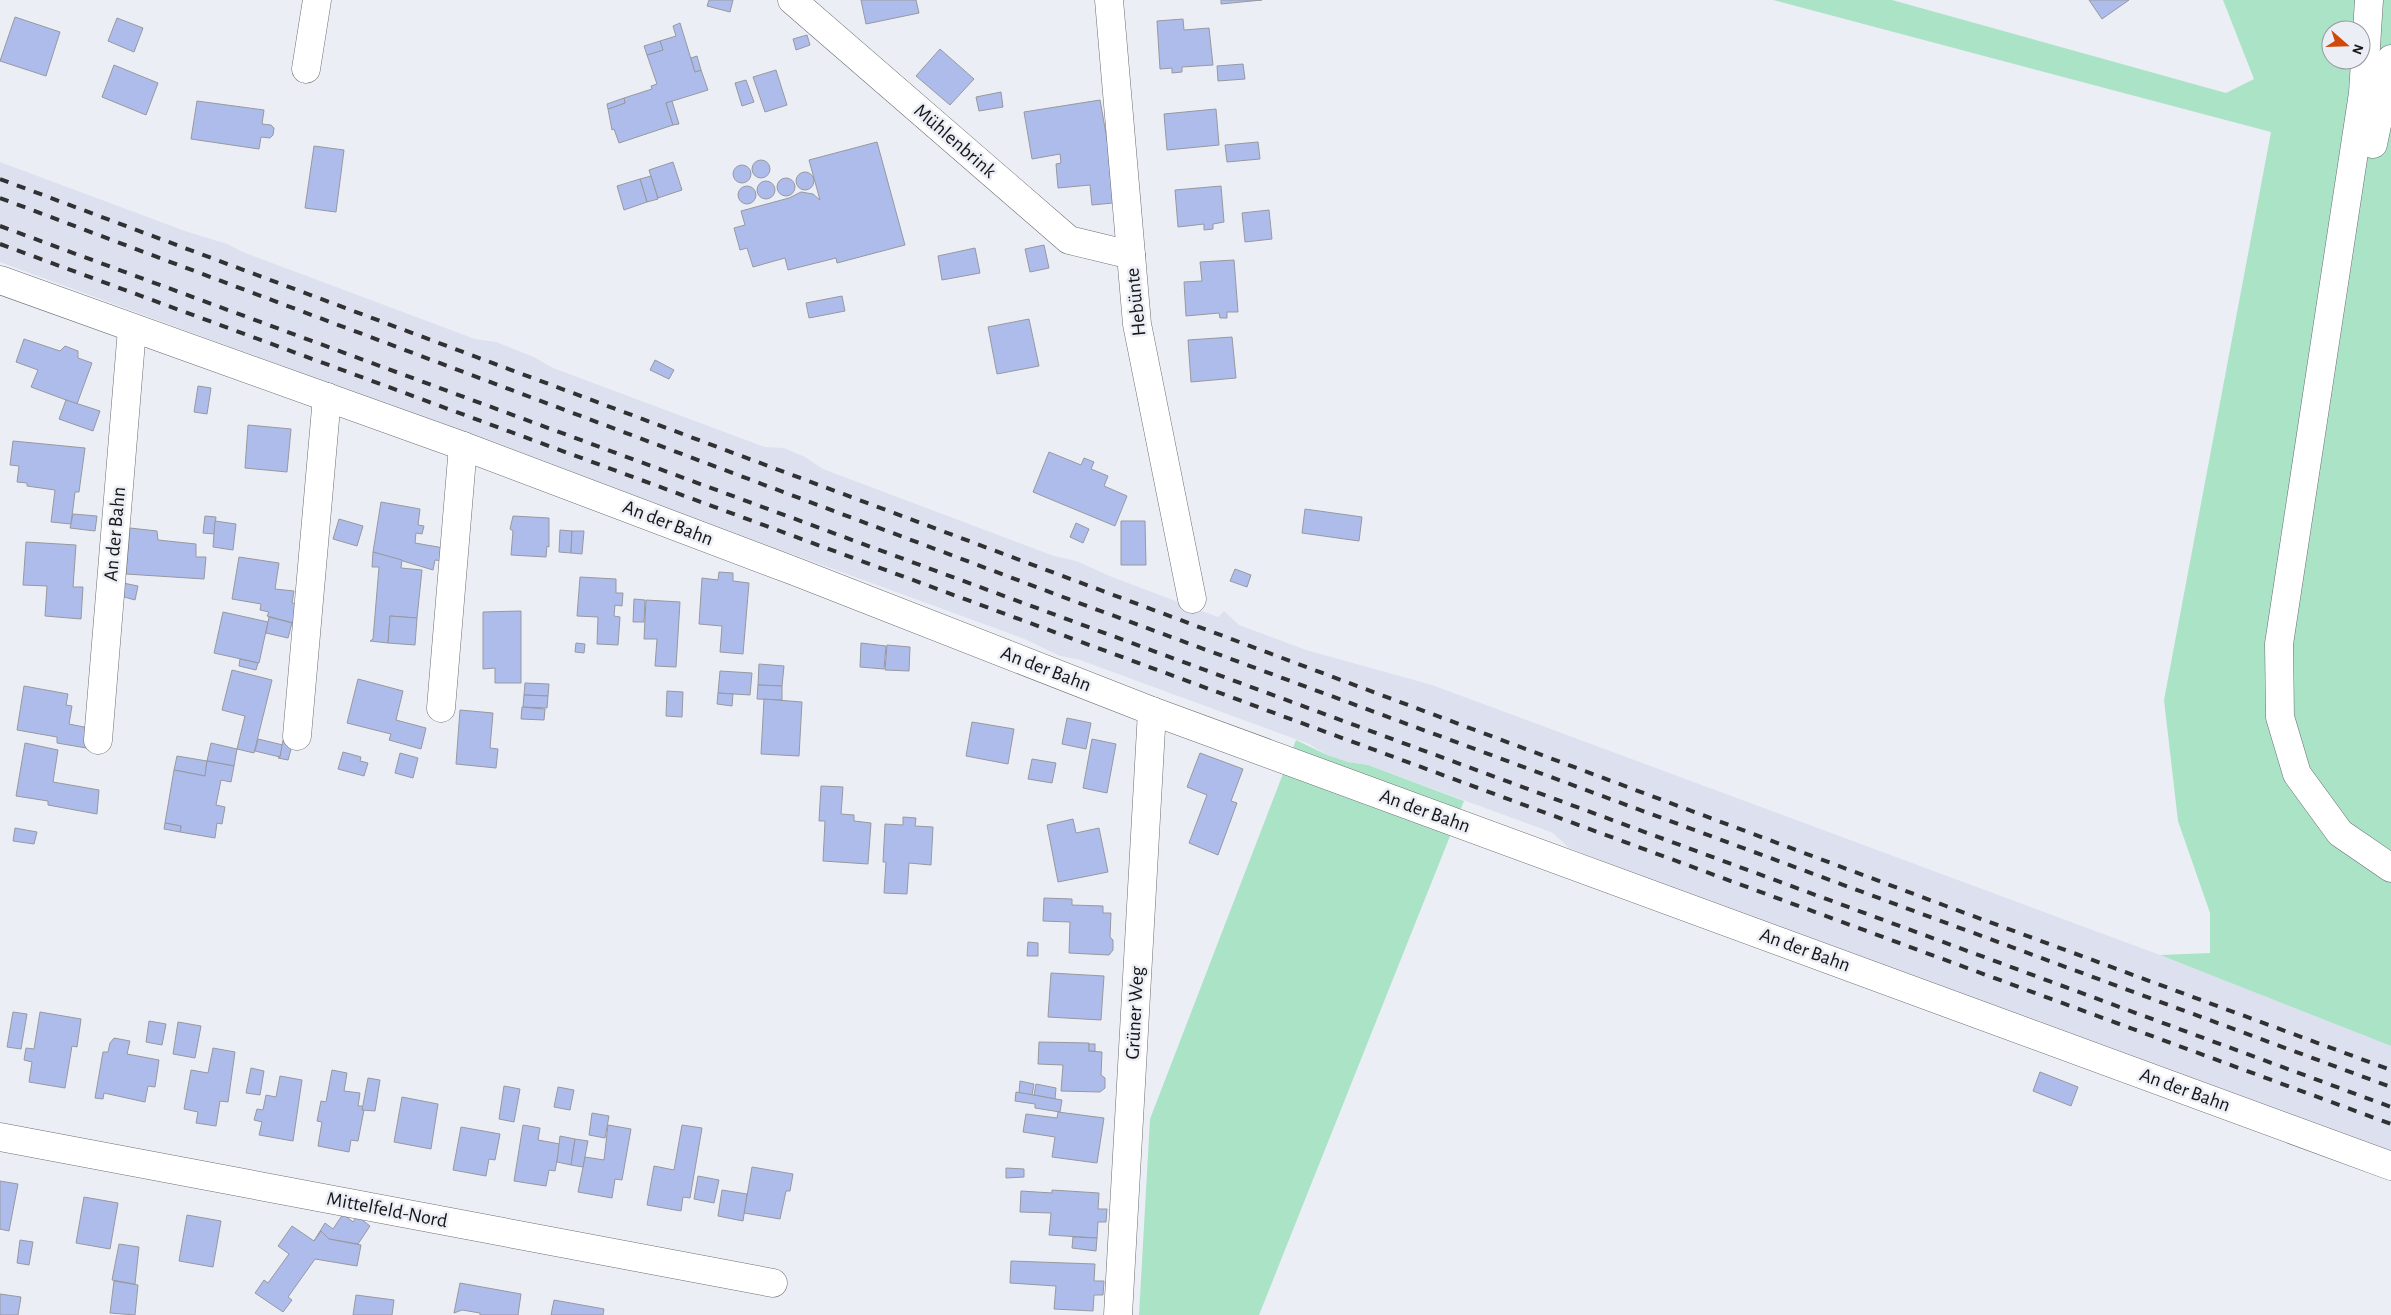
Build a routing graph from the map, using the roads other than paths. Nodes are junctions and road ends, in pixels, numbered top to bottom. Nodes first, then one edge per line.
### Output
1 (317, 0) edge
2 (792, 0) edge
3 (1109, 0) edge
4 (2369, 0) edge
5 (2391, 58) edge
6 (306, 69) dead end
7 (1131, 255) junction
8 (0, 280) edge
9 (132, 329) junction
10 (327, 397) junction
11 (463, 446) junction
12 (1192, 599) dead end
13 (440, 708) dead end
14 (1152, 711) junction
15 (297, 736) dead end
16 (98, 740) dead end
17 (2391, 846) edge
18 (2391, 868) edge
19 (0, 1137) edge
20 (2391, 1166) edge
21 (773, 1283) dead end
22 (1118, 1315) edge

1 - 6 main road
2 - 7 main road, Mühlenbrink
3 - 7 main road, Hebünte
4 - 18 main road
5 - 17 main road
7 - 12 main road, Hebünte
8 - 9 main road, An der Bahn
9 - 10 main road, An der Bahn
9 - 16 main road, An der Bahn
10 - 11 main road, An der Bahn
10 - 15 main road
11 - 13 main road
11 - 14 main road, An der Bahn
14 - 20 main road, An der Bahn
14 - 22 main road, Grüner Weg
19 - 21 main road, Mittelfeld-Nord

